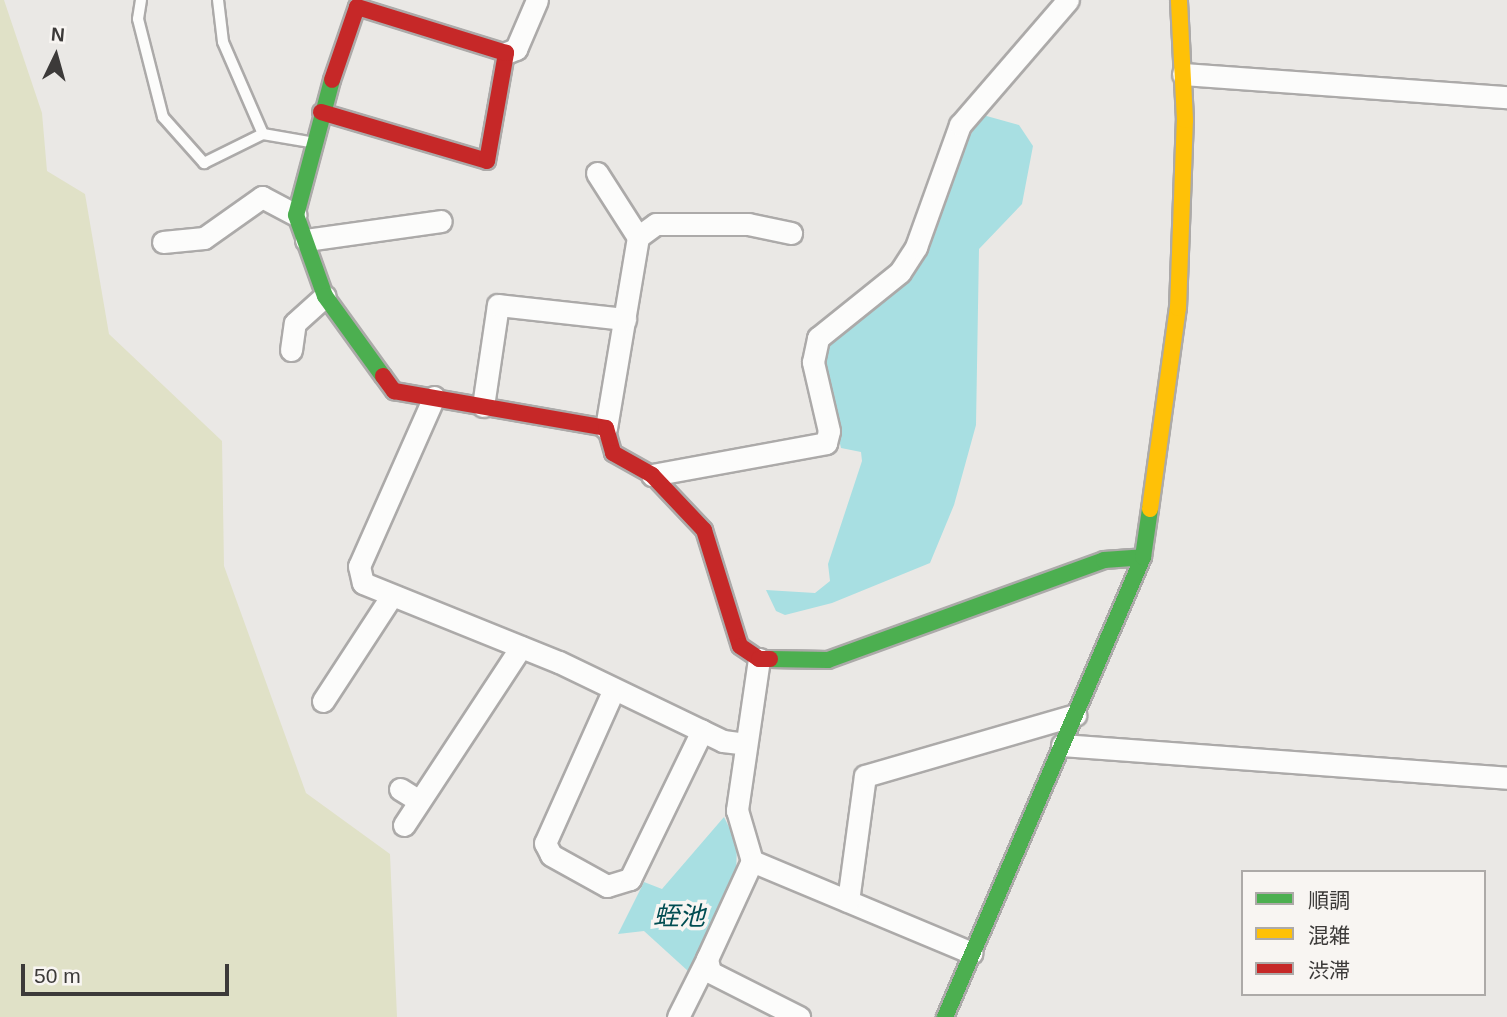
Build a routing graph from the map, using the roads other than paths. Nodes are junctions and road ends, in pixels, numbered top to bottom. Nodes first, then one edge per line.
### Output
1 (141, 0) edge
2 (218, 0) edge
3 (537, 0) edge
4 (1068, 0) edge
5 (1179, 0) edge
6 (506, 53) junction
7 (1183, 74) junction
8 (1507, 97) edge
9 (321, 112) junction
10 (263, 134) junction
11 (313, 142) junction
12 (597, 173) dead end
13 (296, 215) junction
14 (441, 221) dead end
15 (791, 233) dead end
16 (638, 237) junction
17 (306, 240) junction
18 (163, 242) dead end
19 (325, 296) junction
20 (625, 319) junction
21 (291, 350) dead end
22 (434, 397) junction
23 (483, 406) junction
24 (606, 428) junction
25 (652, 475) junction
26 (1143, 557) junction
27 (392, 595) junction
28 (521, 647) junction
29 (759, 659) junction
30 (614, 689) junction
31 (323, 701) dead end
32 (1075, 715) junction
33 (702, 731) junction
34 (746, 744) junction
35 (1062, 745) junction
36 (1507, 778) edge
37 (400, 789) dead end
38 (419, 802) junction
39 (404, 825) dead end
40 (752, 861) junction
41 (848, 901) junction
42 (972, 953) junction
43 (707, 959) junction
44 (678, 1017) edge
45 (799, 1017) edge
46 (945, 1017) edge

1 - 10 lane
2 - 10 lane
3 - 6 street
4 - 25 street
5 - 7 street
6 - 9 street
6 - 9 street
7 - 8 street
7 - 26 street
9 - 11 street
10 - 11 lane
11 - 13 street
12 - 16 street
13 - 17 street
13 - 18 street
14 - 17 street
15 - 16 street
16 - 20 street
17 - 19 street
19 - 21 street
19 - 22 street
20 - 23 street
20 - 24 street
22 - 23 street
22 - 27 street
23 - 24 street
24 - 25 street
25 - 29 street
26 - 29 street
26 - 32 street
27 - 28 street
27 - 31 street
28 - 30 street
28 - 38 street
29 - 34 street
30 - 33 street
30 - 33 street
32 - 35 street
32 - 41 street
33 - 34 street
34 - 40 street
35 - 36 street
35 - 42 street
37 - 38 street
38 - 39 street
40 - 41 street
40 - 43 street
41 - 42 street
42 - 46 street
43 - 44 street
43 - 45 street

